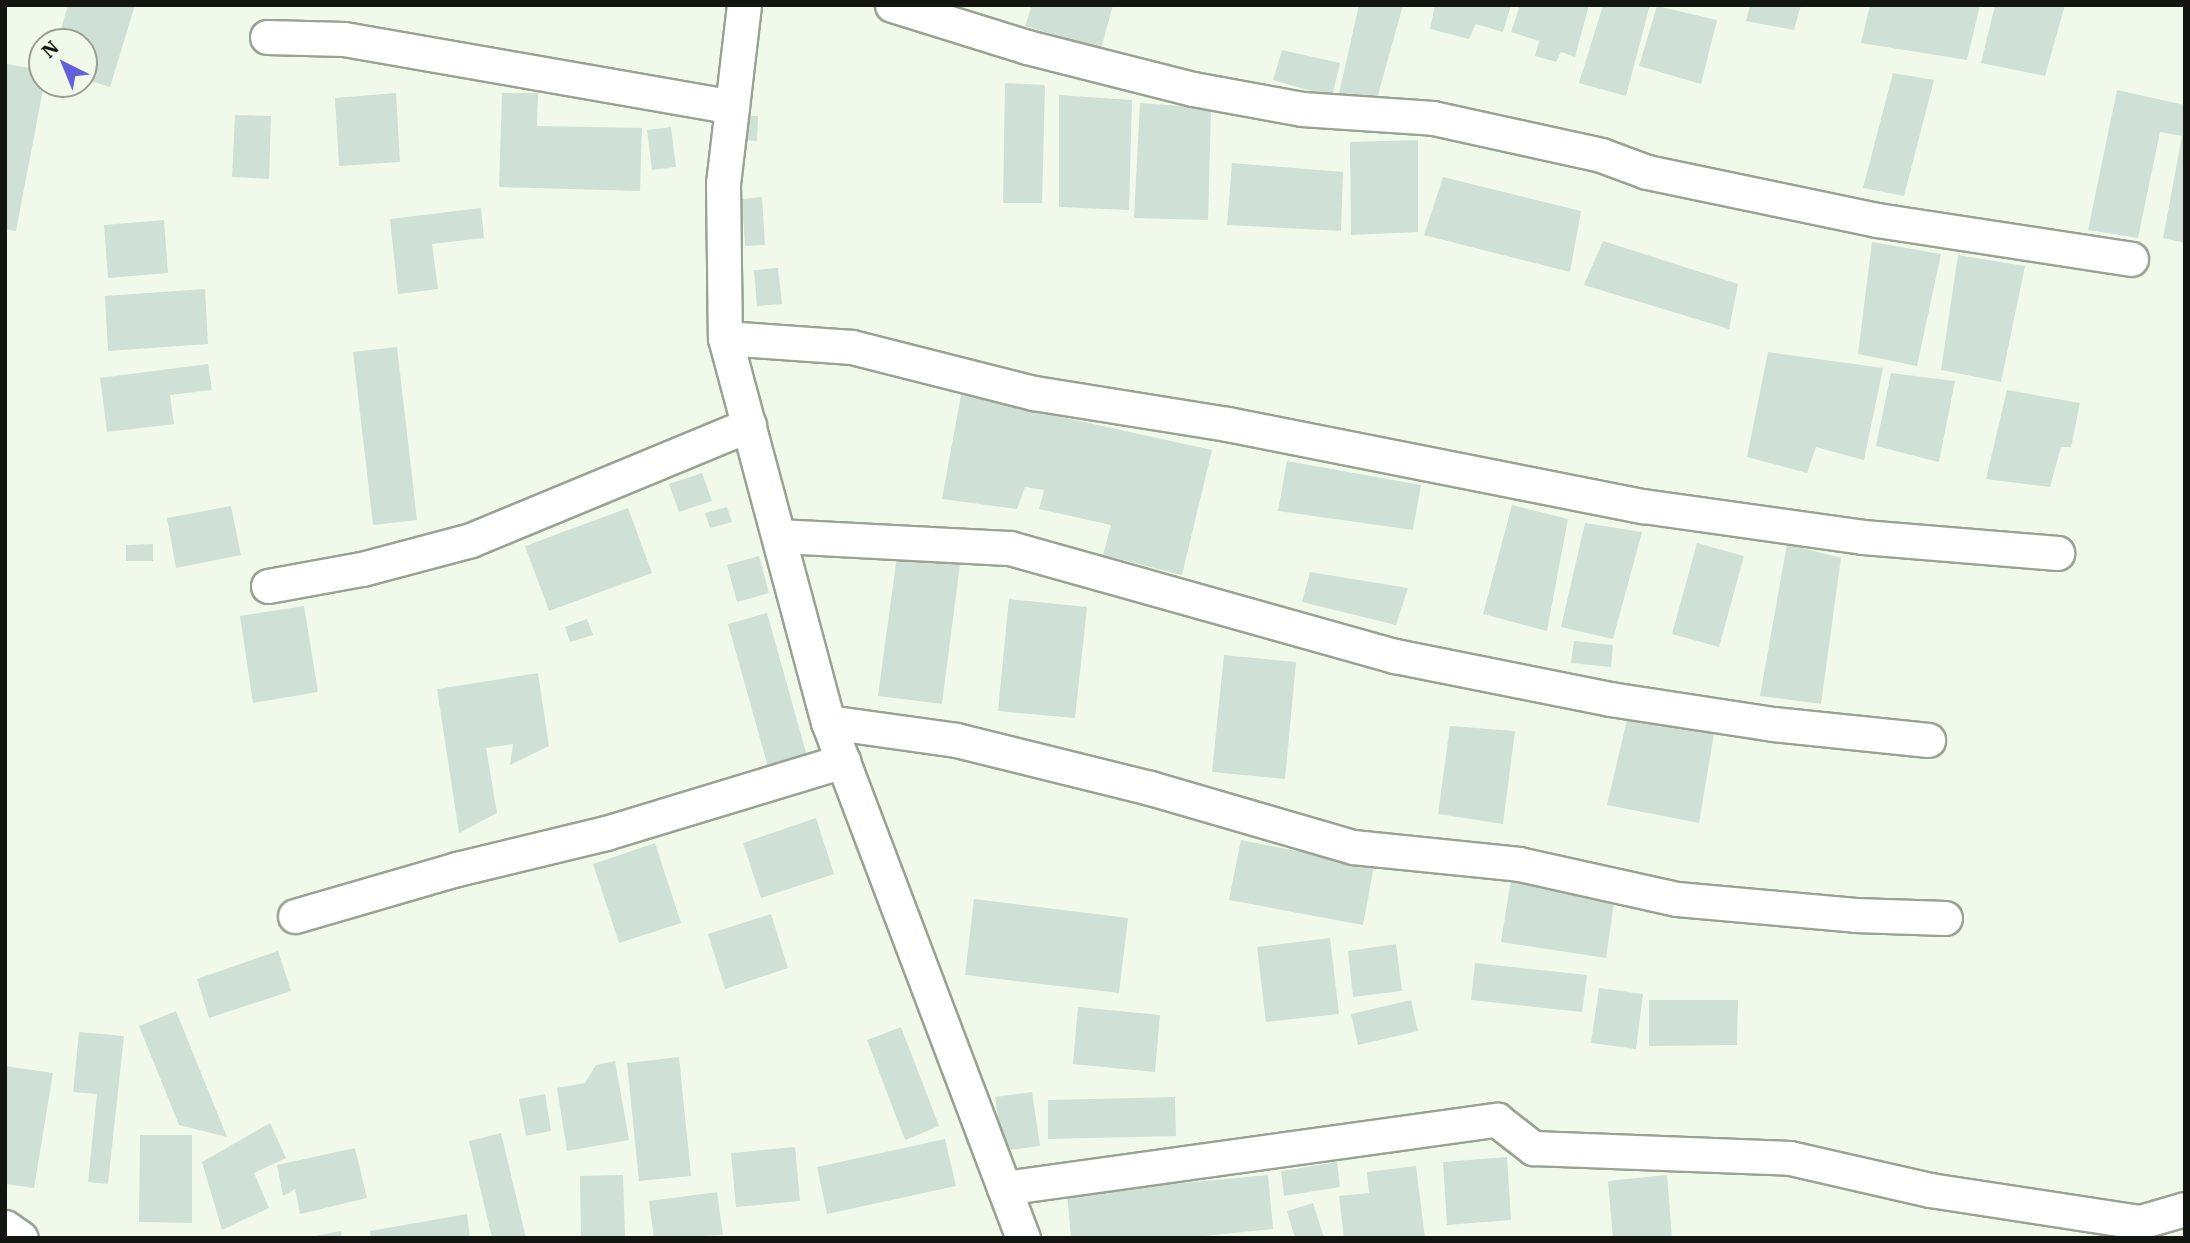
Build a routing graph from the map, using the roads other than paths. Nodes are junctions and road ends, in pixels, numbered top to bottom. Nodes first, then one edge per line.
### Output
1 (744, 5) edge
2 (892, 5) edge
3 (267, 37) dead end
4 (732, 107) junction
5 (2131, 259) dead end
6 (725, 338) junction
7 (749, 425) junction
8 (780, 536) junction
9 (2057, 553) dead end
10 (268, 586) dead end
11 (828, 722) junction
12 (1928, 740) dead end
13 (843, 761) junction
14 (295, 916) dead end
15 (1945, 918) dead end
16 (1004, 1188) junction
17 (2185, 1209) edge
18 (5, 1227) edge
19 (21, 1238) edge
20 (1023, 1238) edge

1 - 4 street
2 - 5 street
3 - 4 street
4 - 6 street
6 - 7 street
6 - 9 street
7 - 8 street
7 - 10 street
8 - 11 street
8 - 12 street
11 - 13 street
11 - 15 street
13 - 14 street
13 - 16 street
16 - 17 street
16 - 20 street
18 - 19 street

